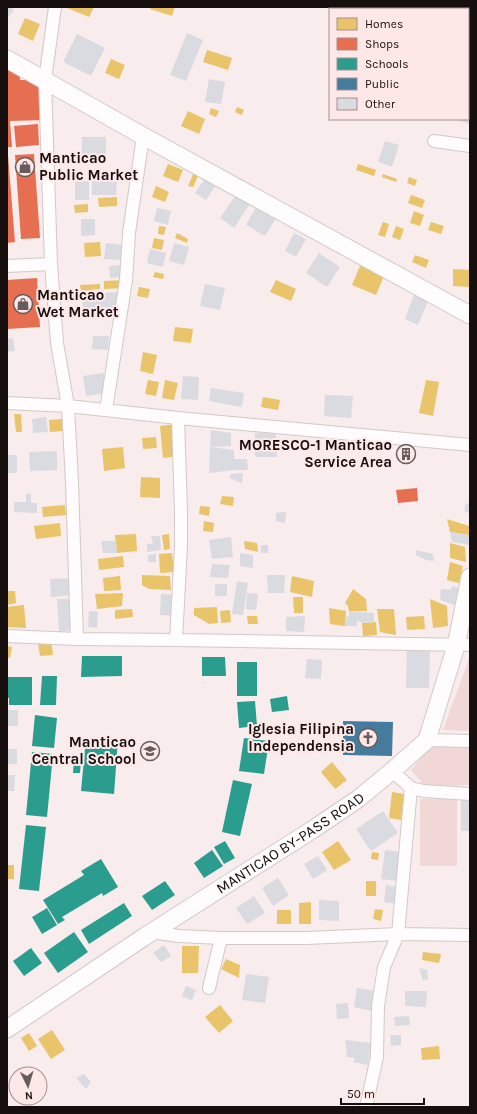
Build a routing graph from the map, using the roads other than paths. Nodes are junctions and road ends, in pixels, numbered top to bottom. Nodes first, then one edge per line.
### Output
1 (55, 7) edge
2 (7, 59) edge
3 (45, 80) junction
4 (143, 136) junction
5 (434, 141) dead end
6 (470, 146) edge
7 (51, 264) junction
8 (7, 266) edge
9 (470, 315) edge
10 (7, 402) edge
11 (68, 406) junction
12 (106, 410) junction
13 (178, 418) junction
14 (470, 445) edge
15 (470, 577) edge
16 (7, 636) edge
17 (78, 639) junction
18 (176, 640) junction
19 (463, 645) edge
20 (427, 740) junction
21 (470, 740) edge
22 (392, 772) junction
23 (411, 788) junction
24 (470, 794) edge
25 (151, 932) junction
26 (398, 934) junction
27 (470, 935) edge
28 (221, 938) junction
29 (209, 988) dead end
30 (7, 1029) edge
31 (366, 1107) edge

1 - 3 street
2 - 3 street
3 - 4 street
3 - 7 street
4 - 9 street
4 - 12 street
5 - 6 street
7 - 8 street
7 - 11 street
10 - 11 street
11 - 12 street
11 - 17 street
12 - 13 street
13 - 14 street
13 - 18 street
15 - 19 street
16 - 17 street
17 - 18 street
18 - 19 street
19 - 20 street
20 - 21 street
20 - 22 street, MANTICAO BY-PASS ROAD
22 - 23 street
22 - 25 street, MANTICAO BY-PASS ROAD
23 - 24 street
23 - 26 street
25 - 28 street
25 - 30 street, MANTICAO BY-PASS ROAD
26 - 27 street
26 - 28 street
26 - 31 street
28 - 29 street

